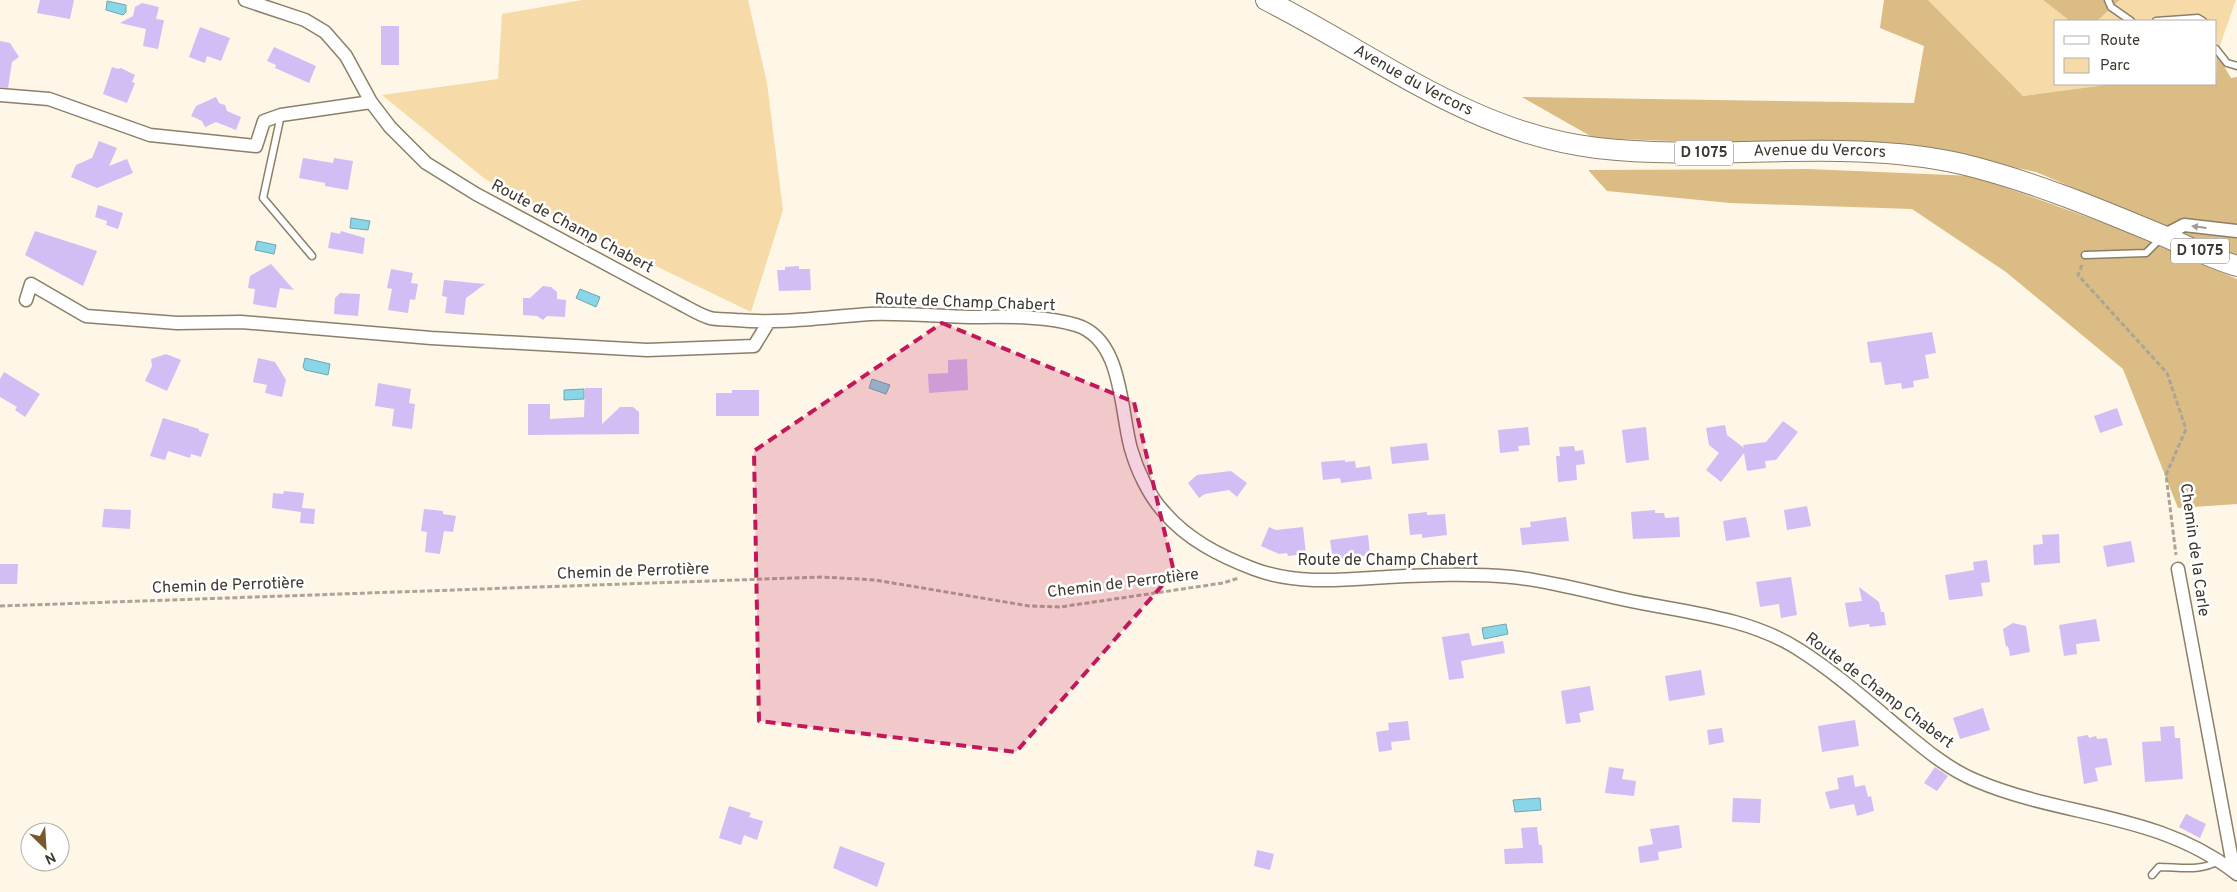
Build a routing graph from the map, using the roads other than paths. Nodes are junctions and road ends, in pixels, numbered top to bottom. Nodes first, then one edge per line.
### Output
1 (245, 0) edge
2 (1266, 0) edge
3 (2108, 0) edge
4 (2130, 20) edge
5 (2170, 20) edge
6 (2201, 20) edge
7 (2217, 50) edge
8 (2237, 66) edge
9 (0, 95) edge
10 (371, 102) junction
11 (281, 115) junction
12 (2237, 231) edge
13 (2163, 236) junction
14 (2086, 255) road end
15 (312, 256) dead end
16 (2237, 266) edge
17 (26, 300) dead end
18 (768, 323) junction
19 (2178, 569) road end
20 (2218, 861) junction
21 (2235, 872) edge
22 (2152, 875) dead end

1 - 10 street, Route de Champ Chabert
2 - 13 main road, Avenue du Vercors / D 1075
3 - 4 lane
5 - 6 lane
7 - 8 lane
9 - 11 street
10 - 11 street
10 - 18 street, Route de Champ Chabert
11 - 15 lane
12 -> 13 street
13 - 14 lane
13 - 16 main road, Avenue du Vercors / D 1075
17 - 18 street
18 - 20 street, Route de Champ Chabert
19 - 21 street, Chemin de la Carle
20 - 21 street, Route de Champ Chabert
20 - 22 lane

